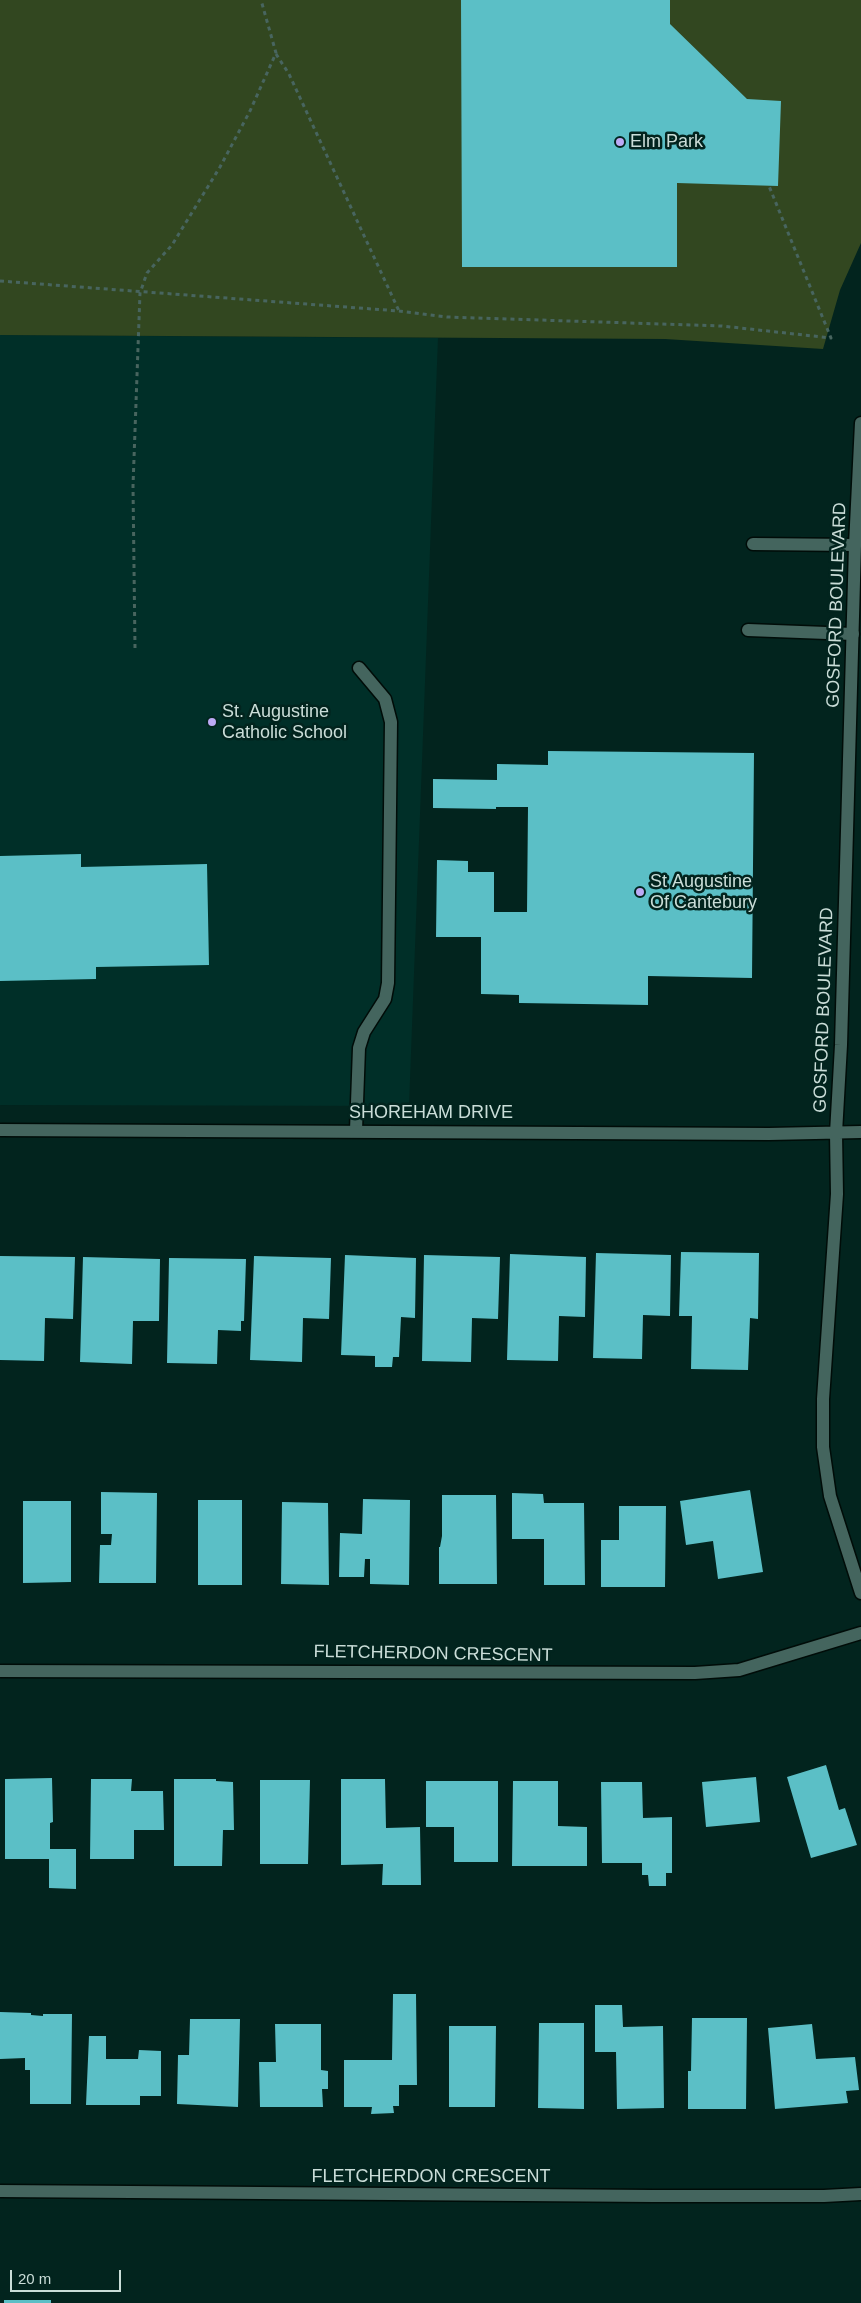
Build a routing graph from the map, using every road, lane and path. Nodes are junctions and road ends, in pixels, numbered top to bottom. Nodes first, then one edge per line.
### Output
1 (261, 0) edge
2 (276, 53) junction
3 (769, 186) dead end
4 (0, 281) edge
5 (140, 293) junction
6 (399, 311) junction
7 (861, 423) edge
8 (753, 544) dead end
9 (855, 545) junction
10 (748, 630) dead end
11 (853, 634) junction
12 (135, 648) dead end
13 (358, 668) dead end
14 (0, 1130) edge
15 (356, 1130) junction
16 (861, 1132) edge
17 (836, 1133) junction
18 (861, 1593) edge
19 (861, 1633) edge
20 (0, 1671) edge
21 (0, 2191) edge
22 (861, 2194) edge

1 - 2 path
2 - 5 path
2 - 6 path
3 - 6 path
4 - 5 path
5 - 6 path
5 - 12 path
7 - 9 street, GOSFORD BOULEVARD
8 - 9 street
9 - 11 street, GOSFORD BOULEVARD
10 - 11 street
11 - 17 street, GOSFORD BOULEVARD
13 - 15 street
14 - 15 street, SHOREHAM DRIVE
15 - 17 street, SHOREHAM DRIVE
16 - 17 street, SHOREHAM DRIVE
17 - 18 street, GOSFORD BOULEVARD
19 - 20 street, FLETCHERDON CRESCENT
21 - 22 street, FLETCHERDON CRESCENT

